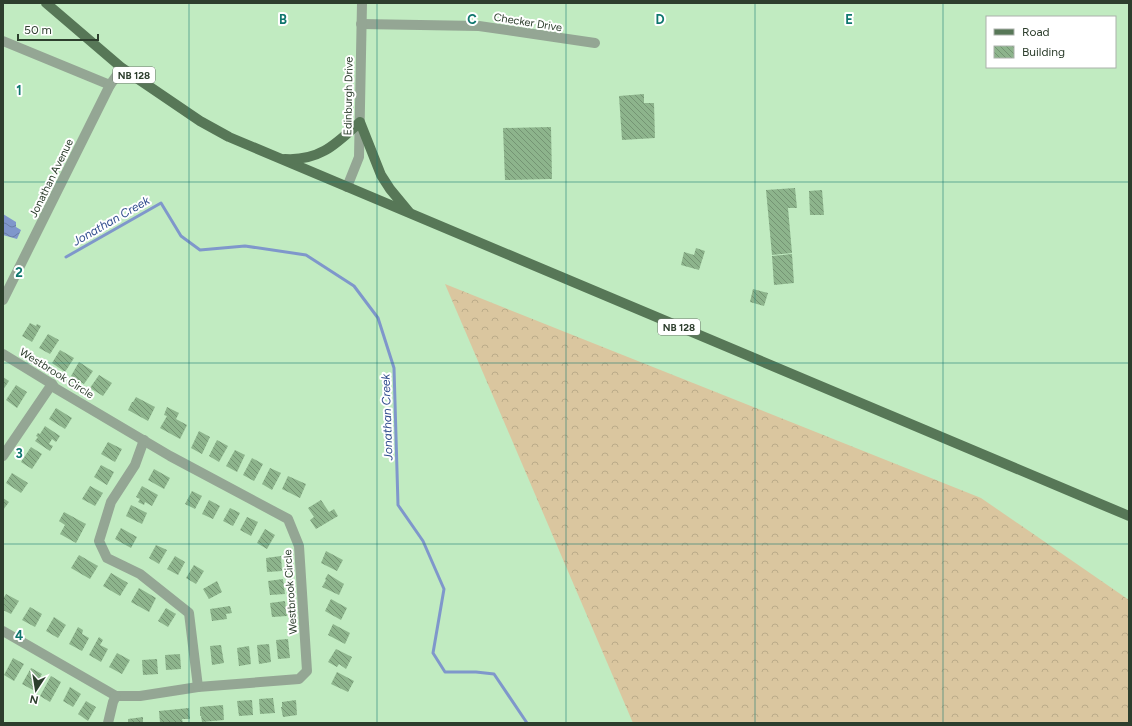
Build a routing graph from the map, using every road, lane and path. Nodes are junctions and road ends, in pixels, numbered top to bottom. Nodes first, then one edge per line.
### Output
1 (46, 3) edge
2 (362, 3) edge
3 (361, 24) junction
4 (3, 41) edge
5 (595, 44) dead end
6 (122, 68) junction
7 (110, 85) junction
8 (360, 122) junction
9 (280, 159) junction
10 (347, 187) junction
11 (410, 213) junction
12 (3, 300) edge
13 (3, 354) edge
14 (52, 384) junction
15 (144, 440) junction
16 (3, 456) edge
17 (1129, 516) edge
18 (3, 631) edge
19 (198, 687) junction
20 (116, 696) junction
21 (108, 723) edge

1 - 6 main road, NB 128
2 - 3 street, Edinburgh Drive
3 - 5 street, Checker Drive
3 - 8 street, Edinburgh Drive
4 - 7 street
6 - 7 street, Jonathan Avenue
6 - 9 main road, NB 128
7 - 12 street, Jonathan Avenue
8 - 9 main road
8 - 10 street, Edinburgh Drive
8 - 11 main road
9 - 10 main road, NB 128
10 - 11 main road, NB 128
11 - 17 main road, NB 128
13 - 14 street, Westbrook Circle
14 - 15 street, Westbrook Circle
14 - 16 street
15 - 19 street
15 - 19 street, Westbrook Circle
18 - 20 street, Westbrook Circle
19 - 20 street, Westbrook Circle
20 - 21 street

